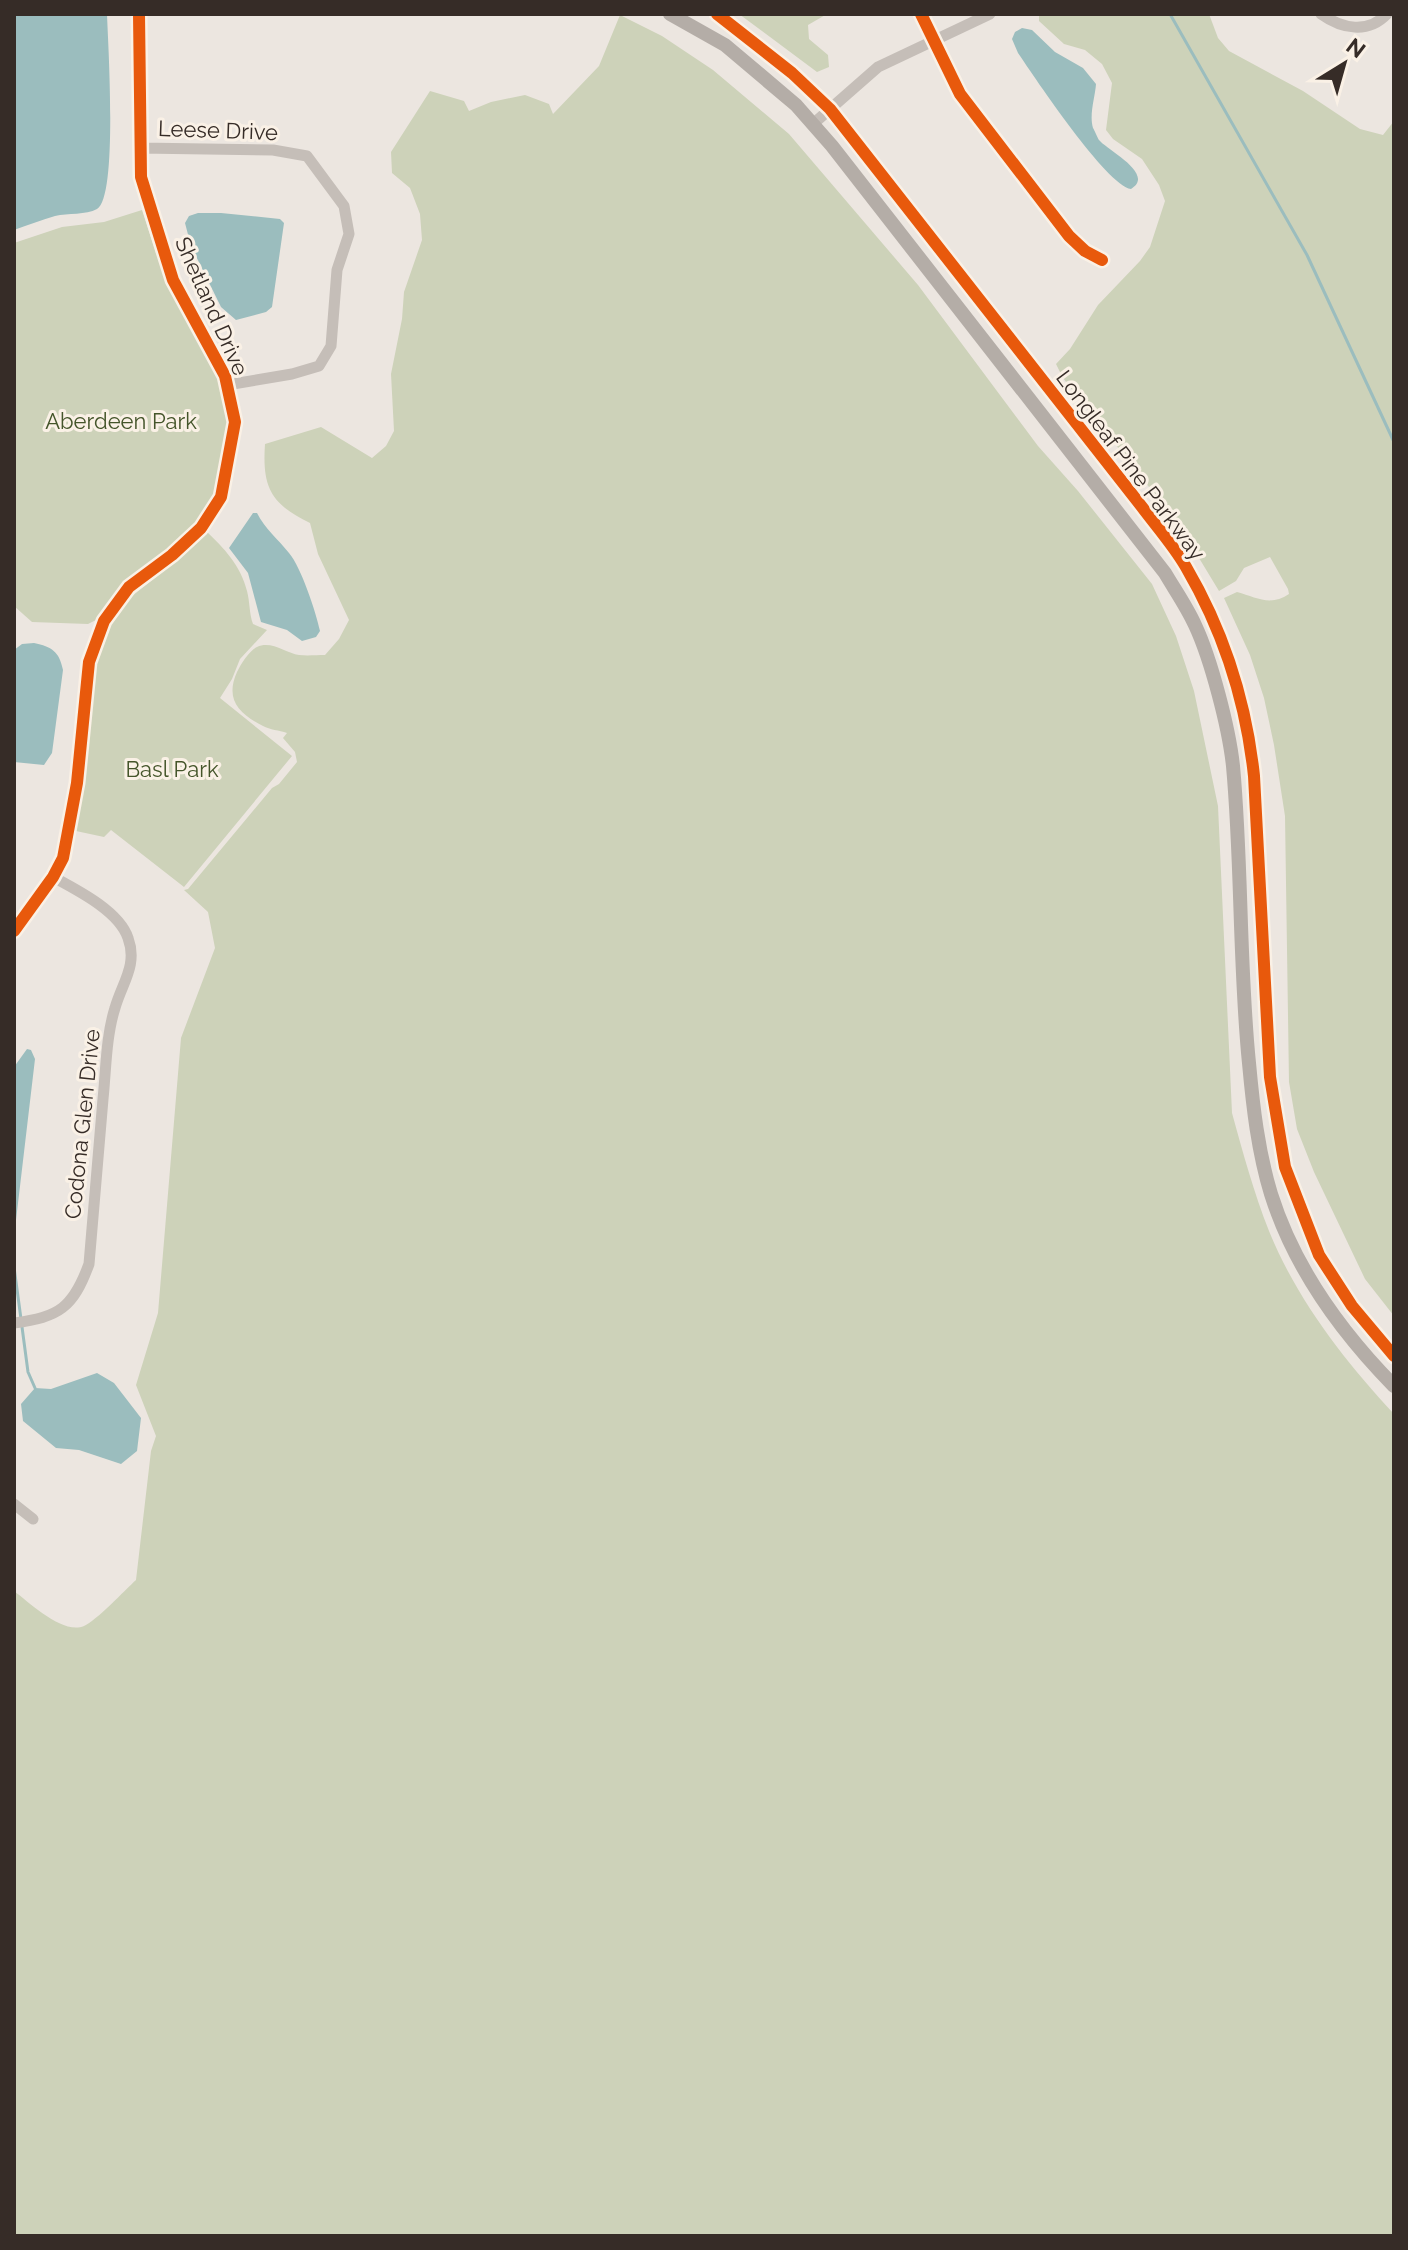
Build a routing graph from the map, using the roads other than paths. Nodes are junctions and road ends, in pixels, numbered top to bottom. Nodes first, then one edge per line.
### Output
1 (139, 14) edge
2 (670, 14) edge
3 (717, 14) edge
4 (921, 14) edge
5 (990, 14) edge
6 (1321, 14) edge
7 (1387, 14) edge
8 (934, 40) junction
9 (830, 109) junction
10 (813, 124) junction
11 (140, 148) junction
12 (1102, 260) dead end
13 (227, 385) junction
14 (1227, 652) junction
15 (1207, 660) junction
16 (53, 877) junction
17 (14, 931) edge
18 (14, 1323) edge
19 (1394, 1356) edge
20 (1394, 1386) edge
21 (14, 1504) edge
22 (33, 1519) dead end

1 - 11 street, Shetland Drive
2 - 10 main road, Longleaf Pine Parkway
3 - 9 main road, Longleaf Pine Parkway
4 - 8 street
5 - 8 street
6 - 7 street
8 - 9 street
8 - 12 street
9 - 10 street
9 - 14 main road, Longleaf Pine Parkway
10 - 15 main road, Longleaf Pine Parkway
11 - 13 street, Shetland Drive
11 - 13 street, Leese Drive
13 - 16 street, Shetland Drive
14 - 15 main road
14 - 19 main road, Longleaf Pine Parkway
15 - 20 main road, Longleaf Pine Parkway
16 - 17 street, Shetland Drive
16 - 18 street, Codona Glen Drive
21 - 22 street

